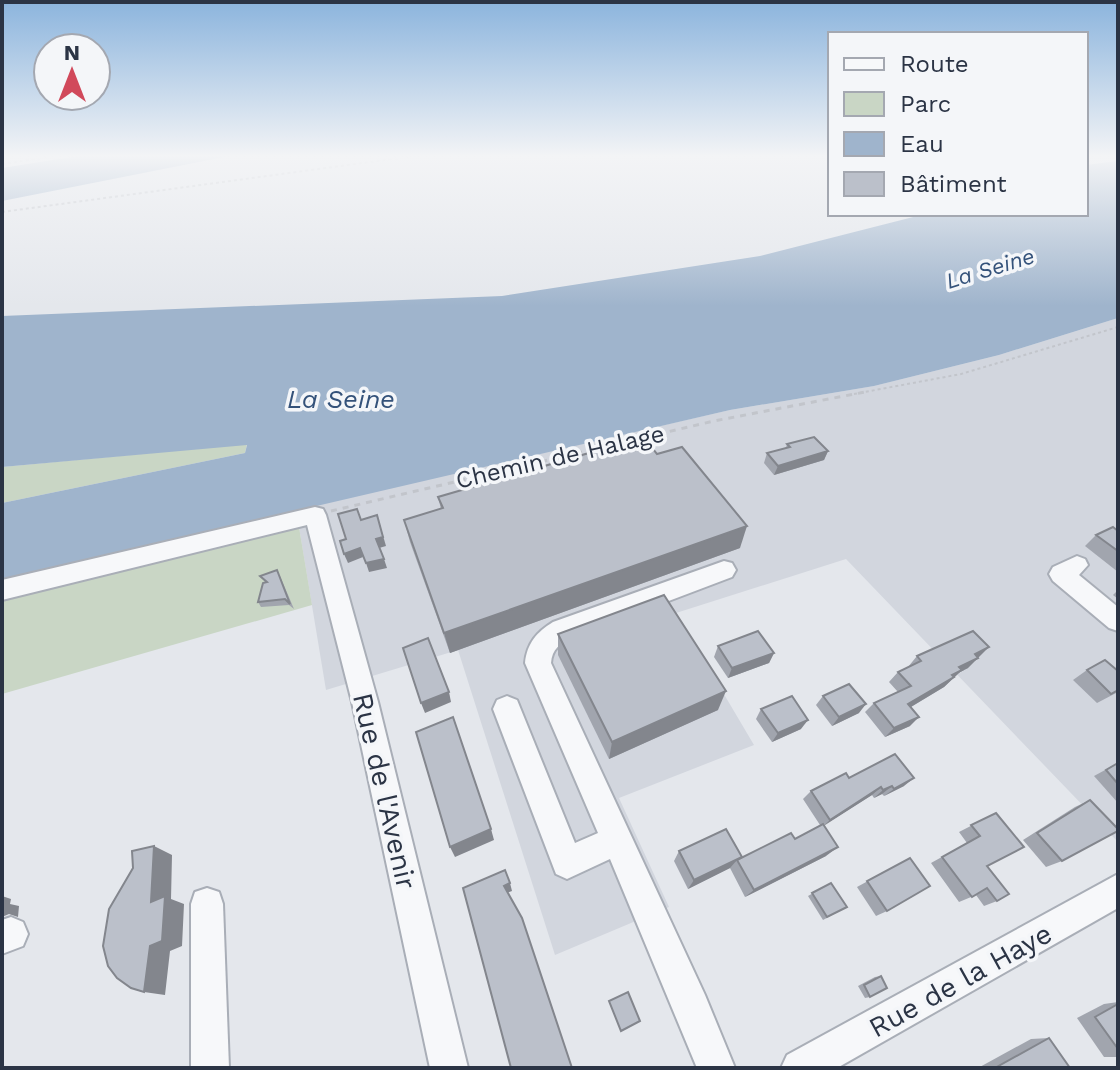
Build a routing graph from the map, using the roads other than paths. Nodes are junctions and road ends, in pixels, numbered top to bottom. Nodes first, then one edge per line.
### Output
1 (1077, 565) dead end
2 (724, 570) dead end
3 (2, 590) edge
4 (1118, 621) edge
5 (507, 709) dead end
6 (617, 840) junction
7 (1118, 890) edge
8 (207, 904) dead end
9 (210, 1068) edge
10 (449, 1068) edge
11 (716, 1068) edge
12 (800, 1068) edge

1 - 4 street
2 - 6 street
3 - 10 street, Rue de l'Avenir
5 - 6 street
6 - 11 street
7 - 12 street, Rue de la Haye
8 - 9 street

